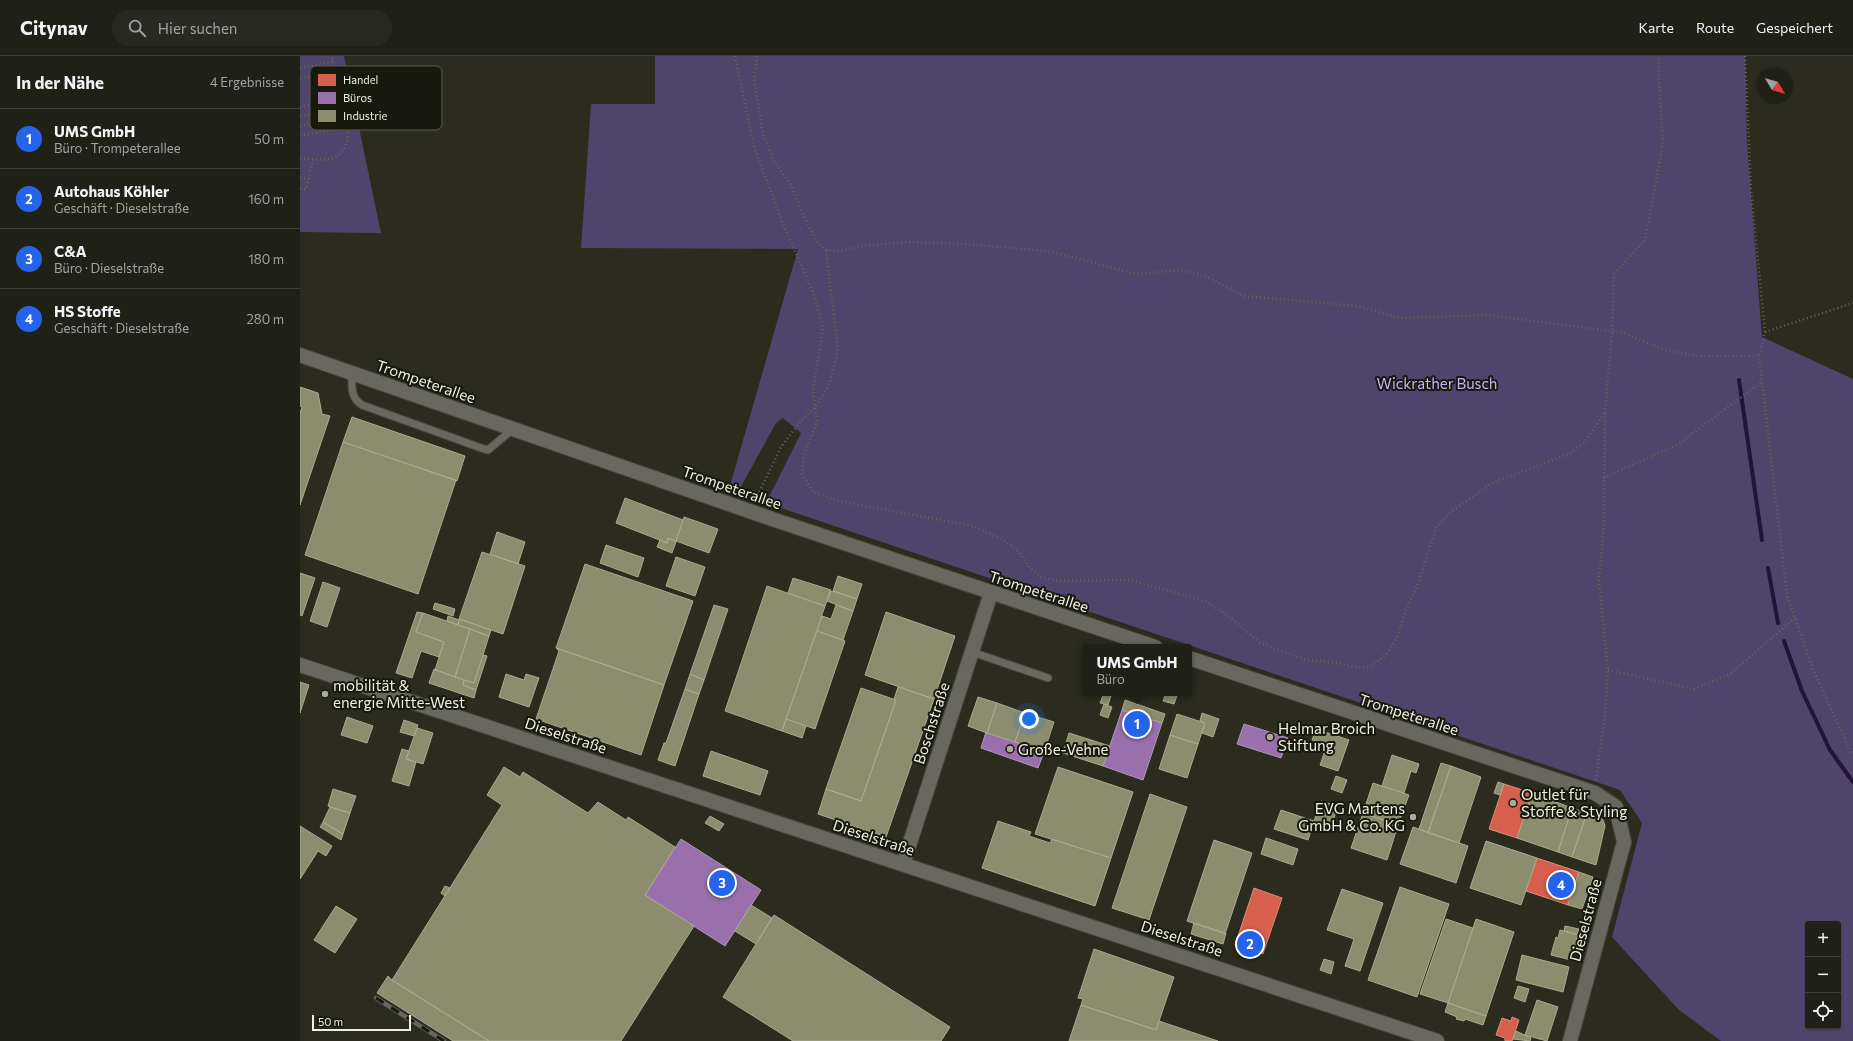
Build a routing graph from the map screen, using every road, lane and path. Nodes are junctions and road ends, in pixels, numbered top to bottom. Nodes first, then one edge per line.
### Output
1 (332, 56) edge
2 (735, 56) edge
3 (757, 56) edge
4 (1660, 56) edge
5 (1745, 56) edge
6 (334, 61) junction
7 (335, 66) edge
8 (300, 68) edge
9 (310, 76) edge
10 (300, 78) edge
11 (310, 105) edge
12 (300, 107) edge
13 (310, 114) edge
14 (300, 116) edge
15 (310, 124) edge
16 (300, 126) edge
17 (331, 130) edge
18 (347, 130) edge
19 (300, 136) edge
20 (300, 158) edge
21 (313, 160) junction
22 (300, 178) edge
23 (308, 179) junction
24 (300, 190) edge
25 (826, 250) junction
26 (1853, 304) edge
27 (1612, 332) junction
28 (1765, 332) junction
29 (300, 355) edge
30 (1759, 356) junction
31 (352, 374) junction
32 (1762, 382) junction
33 (815, 407) junction
34 (1605, 412) junction
35 (513, 429) junction
36 (1603, 478) junction
37 (751, 511) junction
38 (991, 593) junction
39 (1795, 618) junction
40 (1146, 644) edge
41 (972, 652) junction
42 (1192, 659) edge
43 (300, 665) edge
44 (1608, 670) junction
45 (1048, 678) dead end
46 (1853, 754) edge
47 (1595, 793) junction
48 (1616, 807) joint
49 (903, 864) junction
50 (1437, 1041) edge
51 (1570, 1041) edge

1 - 6 path
2 - 33 path
3 - 25 path
4 - 27 path
5 - 28 path
6 - 7 path
6 - 8 path
9 - 10 path
11 - 12 path
13 - 14 path
15 - 16 path
17 - 19 path
18 - 21 path
20 - 21 path
21 - 23 path
22 - 23 path
23 - 24 path
25 - 27 path
25 - 33 path
26 - 28 path
27 - 30 path
27 - 34 path
28 - 30 path
29 - 31 street, Trompeterallee
30 - 32 path
31 - 35 street, Trompeterallee
31 - 35 lane
32 - 36 path
32 - 39 path
33 - 34 path
33 - 37 path
34 - 36 path
35 - 37 street, Trompeterallee
36 - 44 path
37 - 38 street, Trompeterallee
38 - 40 street, Trompeterallee
38 - 41 street, Boschstraße
39 - 44 path
39 - 46 path
41 - 45 lane
41 - 49 street, Boschstraße
42 - 47 street, Trompeterallee
43 - 49 street, Dieselstraße
44 - 47 path
47 - 48 street, Trompeterallee
48 - 51 street, Dieselstraße
49 - 50 street, Dieselstraße

